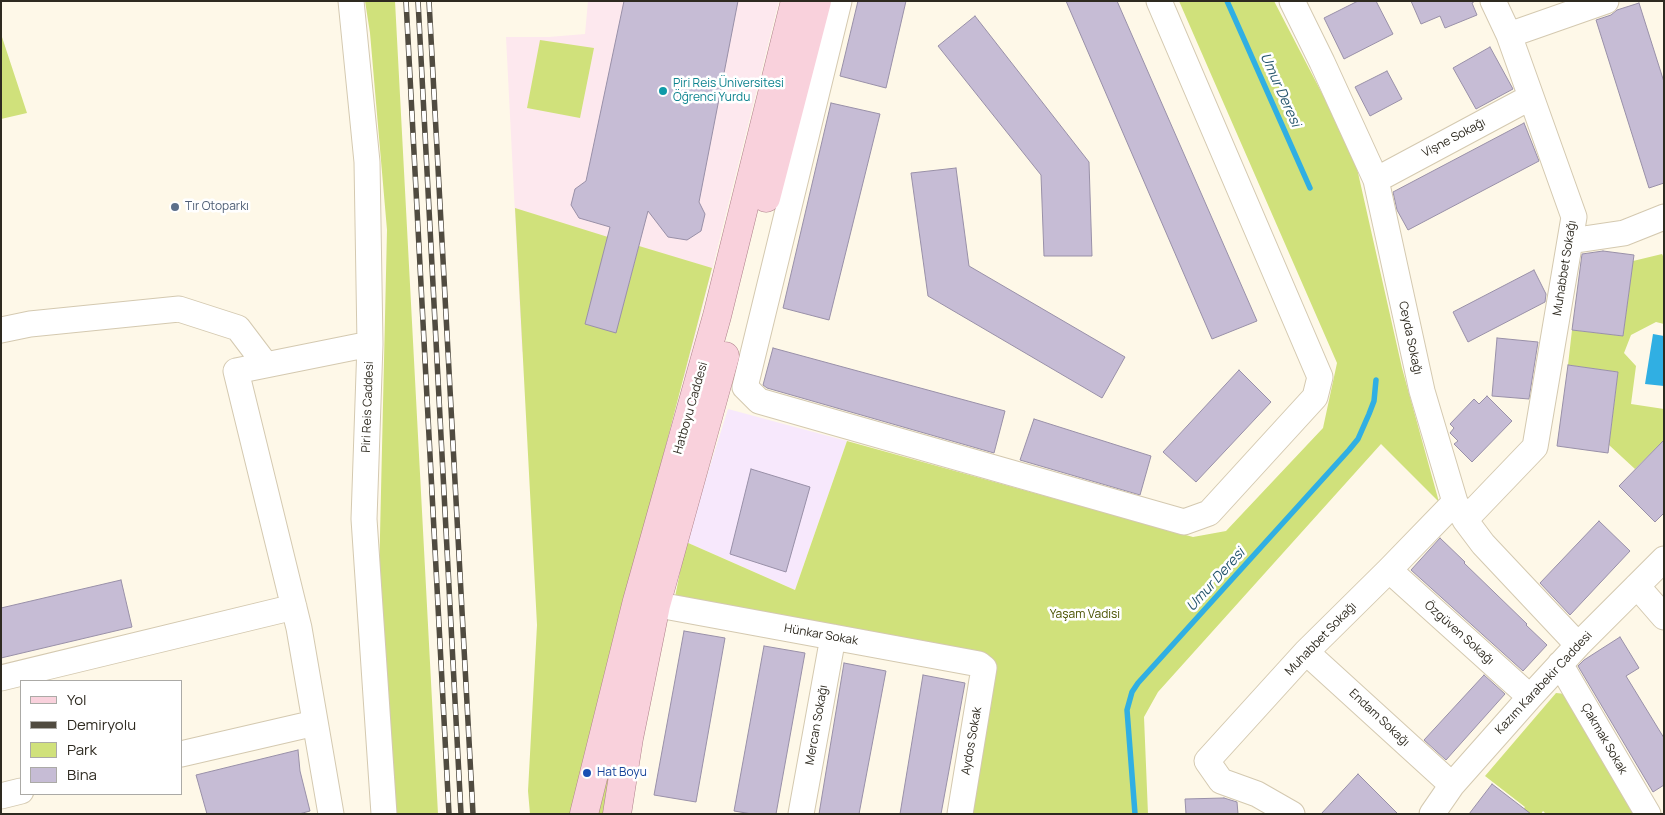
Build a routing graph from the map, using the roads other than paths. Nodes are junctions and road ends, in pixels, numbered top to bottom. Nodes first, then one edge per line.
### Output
1 (351, 1) edge
2 (795, 1) edge
3 (817, 1) edge
4 (839, 1) edge
5 (1159, 1) edge
6 (1292, 1) edge
7 (1493, 1) edge
8 (1606, 1) edge
9 (1509, 36) junction
10 (1531, 97) junction
11 (1376, 180) junction
12 (1664, 217) edge
13 (1570, 241) junction
14 (1, 330) edge
15 (370, 344) junction
16 (266, 365) junction
17 (1460, 511) junction
18 (1664, 559) edge
19 (1389, 570) junction
20 (1637, 586) junction
21 (646, 603) junction
22 (294, 607) junction
23 (1664, 617) edge
24 (833, 637) junction
25 (1578, 645) junction
26 (1306, 652) junction
27 (1560, 664) junction
28 (984, 668) joint
29 (1, 678) edge
30 (1530, 697) junction
31 (315, 723) junction
32 (182, 754) edge
33 (1452, 785) junction
34 (20, 791) edge
35 (1, 796) edge
36 (331, 814) edge
37 (384, 814) edge
38 (584, 814) edge
39 (617, 814) edge
40 (800, 814) edge
41 (960, 814) edge
42 (1292, 814) edge
43 (1432, 814) edge
44 (1648, 814) edge

1 - 15 street, Piri Reis Caddesi
2 - 21 main road, Hatboyu Caddesi
3 - 21 main road, Hatboyu Caddesi
4 - 5 street
6 - 11 street, Ceyda Sokağı
7 - 9 street, Muhabbet Sokağı
8 - 9 street
9 - 10 street, Muhabbet Sokağı
10 - 11 street, Vişne Sokağı
10 - 13 street, Muhabbet Sokağı
11 - 17 street, Ceyda Sokağı
12 - 13 street
13 - 17 street, Muhabbet Sokağı
14 - 16 street
15 - 16 street
15 - 37 street, Piri Reis Caddesi
16 - 22 street
17 - 19 street, Muhabbet Sokağı
17 - 25 street, Ceyda Sokağı
18 - 20 street, Kazım Karabekir Caddesi
19 - 26 street, Muhabbet Sokağı
19 - 30 street, Özgüven Sokağı
20 - 23 street
20 - 25 street, Kazım Karabekir Caddesi
21 - 24 street, Hünkar Sokak
21 - 38 main road, Hatboyu Caddesi
21 - 39 main road, Hatboyu Caddesi
22 - 29 street
22 - 31 street
24 - 28 street, Hünkar Sokak
24 - 40 street, Mercan Sokağı
25 - 27 street, Kazım Karabekir Caddesi
26 - 33 street, Endam Sokağı
26 - 42 street, Muhabbet Sokağı
27 - 30 street, Kazım Karabekir Caddesi
27 - 44 street, Çakmak Sokak
28 - 41 street, Aydos Sokak
30 - 33 street, Kazım Karabekir Caddesi
31 - 32 street
31 - 36 street
33 - 43 street, Kazım Karabekir Caddesi
34 - 35 street

